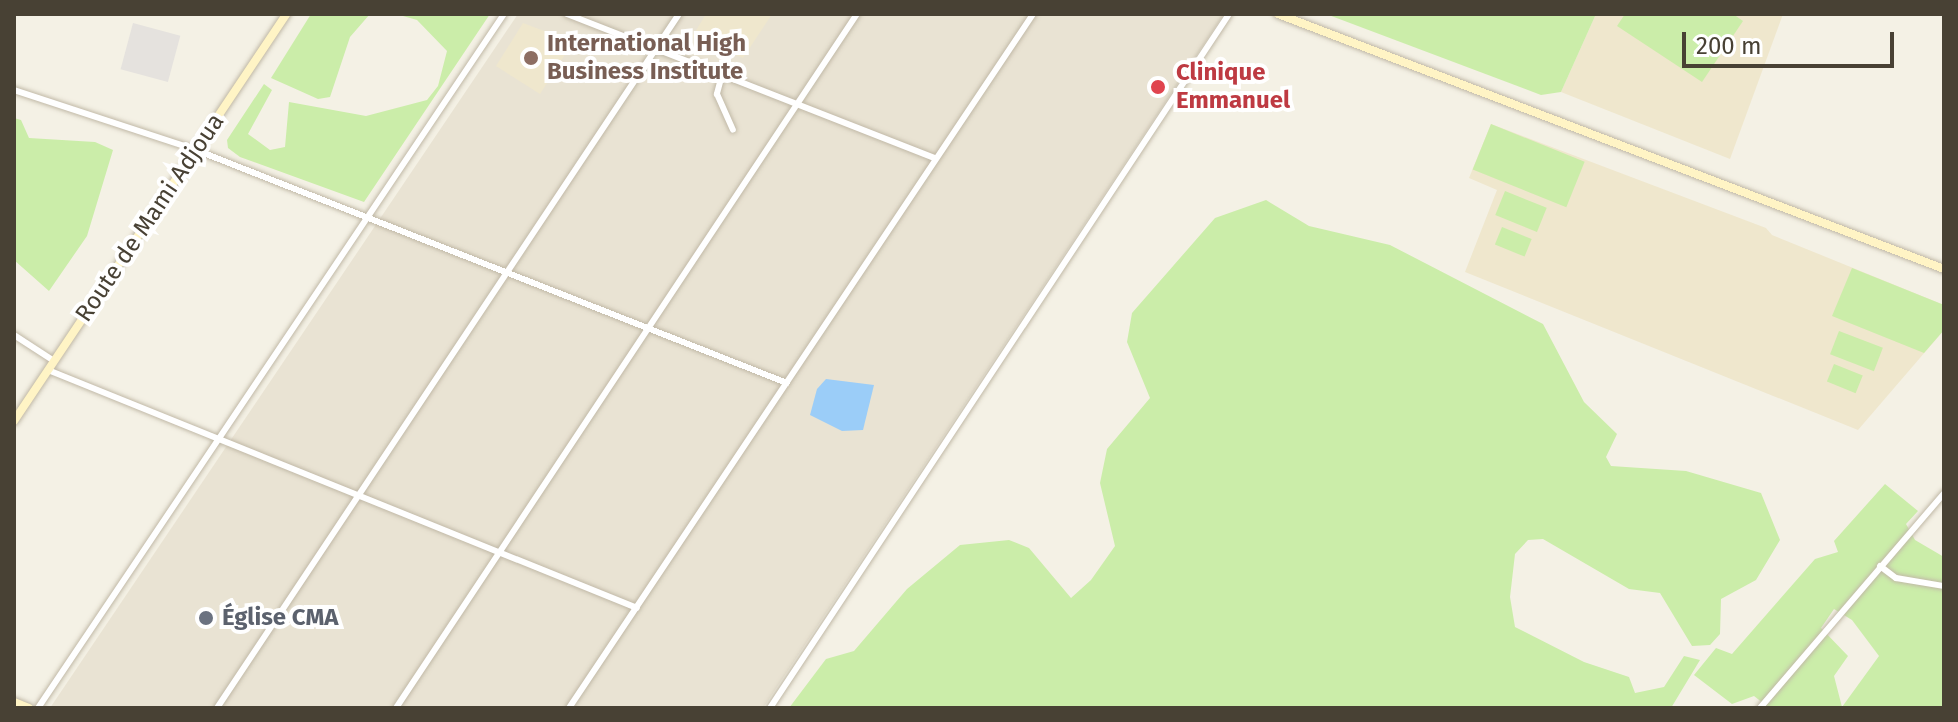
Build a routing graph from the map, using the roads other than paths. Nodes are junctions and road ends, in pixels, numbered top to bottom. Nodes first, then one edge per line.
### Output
1 (286, 14) edge
2 (504, 14) edge
3 (567, 14) edge
4 (679, 14) edge
5 (857, 14) edge
6 (1033, 14) edge
7 (1229, 14) edge
8 (1278, 14) edge
9 (658, 46) junction
10 (723, 71) junction
11 (14, 90) edge
12 (798, 101) junction
13 (733, 130) dead end
14 (196, 150) junction
15 (935, 158) junction
16 (367, 215) junction
17 (1944, 269) edge
18 (511, 270) junction
19 (651, 326) junction
20 (14, 335) edge
21 (54, 361) junction
22 (48, 370) junction
23 (787, 383) junction
24 (14, 421) edge
25 (218, 436) junction
26 (362, 493) junction
27 (1944, 493) edge
28 (498, 552) junction
29 (1880, 566) junction
30 (1944, 586) edge
31 (637, 608) junction
32 (14, 702) edge
33 (29, 708) edge
34 (38, 708) edge
35 (217, 708) edge
36 (396, 708) edge
37 (569, 708) edge
38 (770, 708) edge
39 (1760, 708) edge

1 - 14 street, Route de Mami Adjoua
2 - 16 street
3 - 9 street
4 - 9 street
5 - 12 street
6 - 15 street
7 - 38 street
8 - 17 street
9 - 10 street
9 - 18 street
10 - 12 street
10 - 13 street
11 - 14 street
12 - 15 street
12 - 19 street
14 - 16 street
14 - 21 street, Route de Mami Adjoua
15 - 23 street
16 - 18 street
16 - 25 street
18 - 19 street
18 - 26 street
19 - 23 street
19 - 28 street
20 - 21 street
21 - 22 street, Route de Mami Adjoua
22 - 24 street, Route de Mami Adjoua
22 - 25 street
23 - 31 street
25 - 26 street
25 - 34 street
26 - 28 street
26 - 35 street
27 - 29 street
28 - 31 street
28 - 36 street
29 - 30 street
29 - 39 street
31 - 37 street
32 - 33 street

